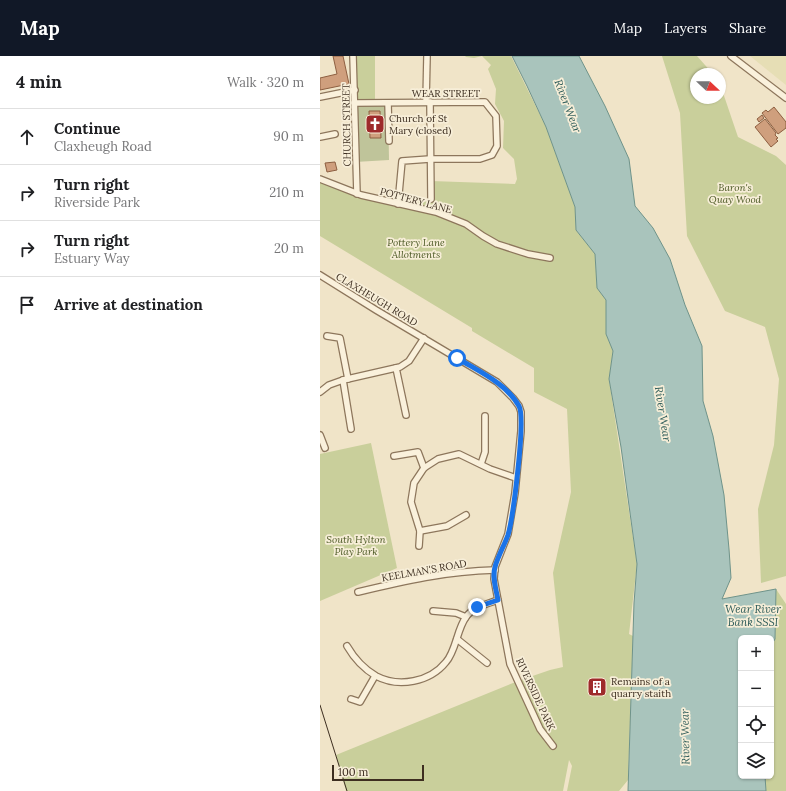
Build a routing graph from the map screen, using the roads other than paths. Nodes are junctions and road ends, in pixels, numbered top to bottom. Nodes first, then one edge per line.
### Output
1 (354, 56) edge
2 (427, 56) edge
3 (731, 56) edge
4 (355, 90) junction
5 (320, 97) edge
6 (786, 98) edge
7 (428, 102) junction
8 (354, 103) junction
9 (388, 103) junction
10 (335, 134) dead end
11 (320, 137) edge
12 (389, 141) dead end
13 (430, 159) junction
14 (320, 179) edge
15 (357, 194) junction
16 (431, 199) dead end
17 (398, 204) junction
18 (550, 258) dead end
19 (320, 275) edge
20 (327, 336) dead end
21 (424, 338) junction
22 (396, 368) junction
23 (346, 380) junction
24 (320, 392) edge
25 (521, 412) joint
26 (406, 415) dead end
27 (485, 416) dead end
28 (351, 429) dead end
29 (320, 434) edge
30 (325, 448) dead end
31 (394, 456) dead end
32 (481, 464) junction
33 (424, 468) junction
34 (516, 478) junction
35 (466, 515) dead end
36 (420, 531) junction
37 (419, 546) dead end
38 (494, 570) junction
39 (358, 592) dead end
40 (498, 600) junction
41 (433, 611) dead end
42 (466, 617) junction
43 (457, 639) junction
44 (347, 646) dead end
45 (487, 663) dead end
46 (375, 676) junction
47 (351, 698) dead end
48 (553, 746) dead end

1 - 4 street, CHURCH STREET
2 - 7 street
3 - 6 street
4 - 5 street
4 - 8 street, CHURCH STREET
7 - 9 street, WEAR STREET
7 - 13 street
7 - 13 street, WEAR STREET
8 - 9 street, WEAR STREET
8 - 15 street, CHURCH STREET
9 - 12 street
10 - 11 street
13 - 16 street
13 - 17 street, WEAR STREET
14 - 15 street, POTTERY LANE
15 - 17 street, POTTERY LANE
17 - 18 street, POTTERY LANE
19 - 21 street, CLAXHEUGH ROAD
20 - 23 street
21 - 22 street, CLAXHEUGH ROAD
21 - 25 street, CLAXHEUGH ROAD
22 - 23 street, CLAXHEUGH ROAD
22 - 26 street
23 - 24 street, CLAXHEUGH ROAD
23 - 28 street
25 - 34 street, RIVERSIDE PARK
27 - 32 street
29 - 30 street
31 - 33 street
32 - 33 street
32 - 34 street
33 - 36 street
34 - 38 street, RIVERSIDE PARK
35 - 36 street
36 - 37 street
38 - 39 street, KEELMAN'S ROAD
38 - 40 street, RIVERSIDE PARK
40 - 42 street
40 - 48 street, RIVERSIDE PARK
41 - 42 street
42 - 43 street
43 - 45 street
43 - 46 street
44 - 46 street
46 - 47 street

